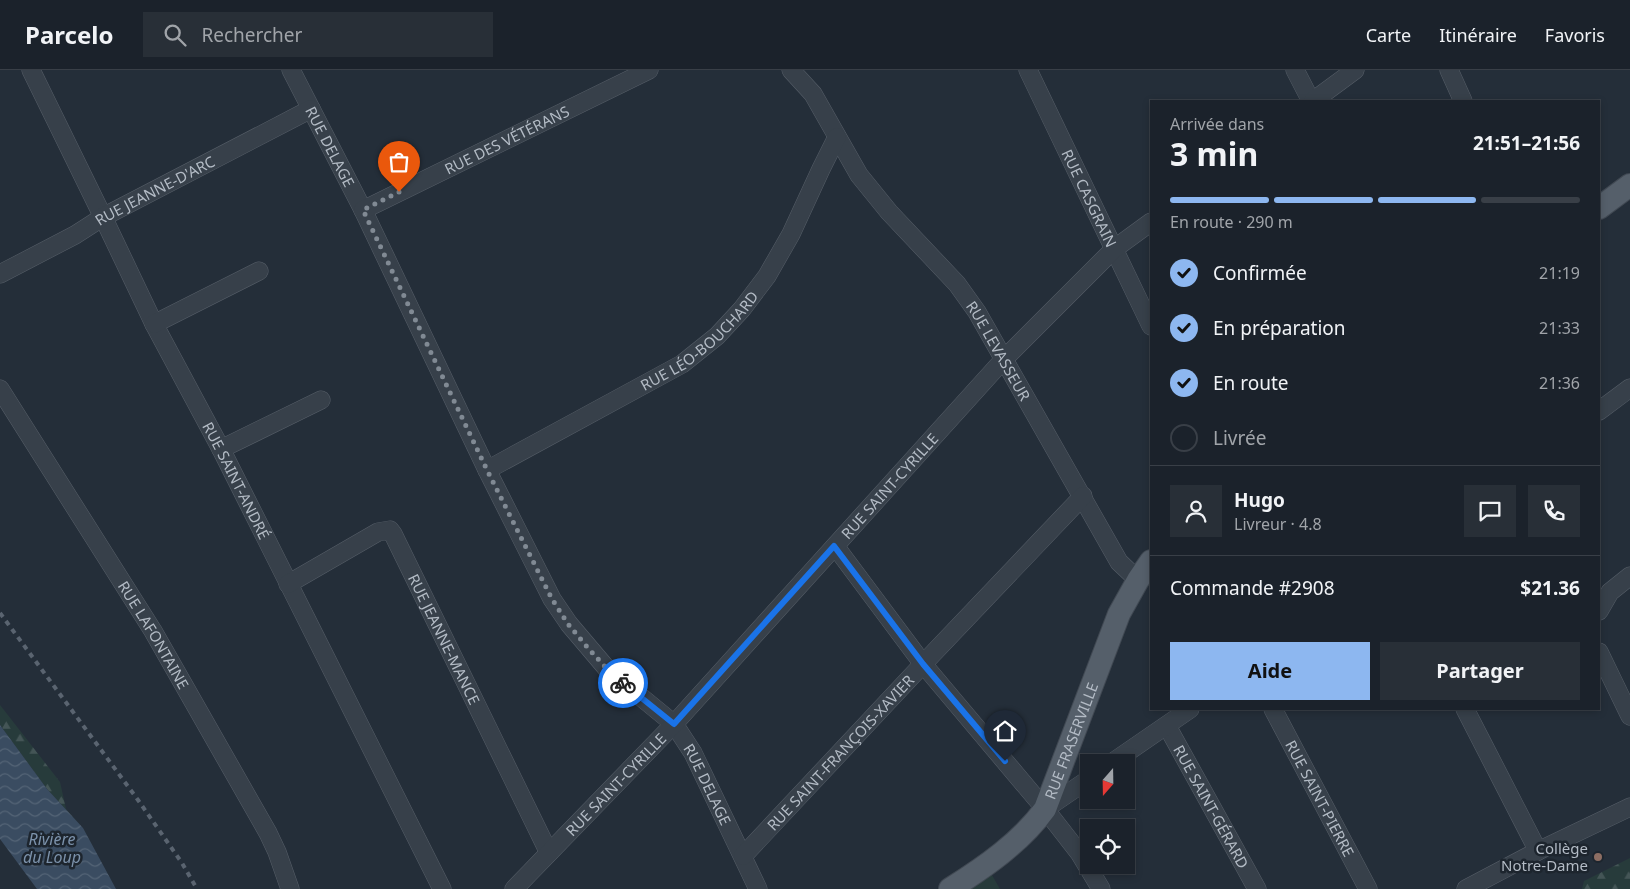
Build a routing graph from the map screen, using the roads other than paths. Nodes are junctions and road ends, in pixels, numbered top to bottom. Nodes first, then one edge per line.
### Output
1 (30, 70) edge
2 (291, 70) edge
3 (649, 70) edge
4 (791, 70) edge
5 (1028, 70) edge
6 (1295, 70) edge
7 (1354, 70) edge
8 (1448, 70) edge
9 (1311, 100) edge
10 (1313, 100) edge
11 (1463, 100) edge
12 (310, 109) junction
13 (837, 137) junction
14 (1630, 185) edge
15 (1600, 207) edge
16 (363, 210) junction
17 (104, 217) junction
18 (1150, 223) edge
19 (1114, 249) junction
20 (259, 271) dead end
21 (0, 274) edge
22 (154, 324) junction
23 (1150, 324) edge
24 (1004, 359) junction
25 (1630, 388) edge
26 (0, 389) edge
27 (321, 400) dead end
28 (1600, 410) edge
29 (221, 449) junction
30 (487, 470) junction
31 (1082, 496) junction
32 (834, 546) junction
33 (1150, 562) edge
34 (1630, 576) edge
35 (1138, 580) junction
36 (288, 584) junction
37 (1600, 609) edge
38 (1600, 654) edge
39 (923, 664) junction
40 (1189, 710) edge
41 (1274, 710) edge
42 (1466, 710) edge
43 (1630, 716) edge
44 (674, 724) junction
45 (1167, 726) junction
46 (1125, 754) edge
47 (1080, 785) edge
48 (1630, 807) edge
49 (1045, 809) junction
50 (1538, 851) junction
51 (549, 853) junction
52 (743, 856) junction
53 (290, 888) edge
54 (442, 889) edge
55 (514, 889) edge
56 (758, 889) edge
57 (950, 889) edge
58 (1101, 889) edge
59 (1257, 889) edge
60 (1368, 889) edge
61 (1466, 889) edge

1 - 17 street, RUE SAINT-ANDRÉ
2 - 12 street, RUE DELAGE
3 - 16 street, RUE DES VÉTÉRANS
4 - 13 street
5 - 19 street, RUE CASGRAIN
6 - 9 street
7 - 10 street
8 - 11 street
12 - 16 street, RUE DELAGE
12 - 17 street, RUE JEANNE-D'ARC
13 - 24 street, RUE LEVASSEUR
13 - 30 street, RUE LÉO-BOUCHARD
14 - 15 main road
16 - 30 street, RUE DELAGE
17 - 21 street, RUE JEANNE-D'ARC
17 - 22 street, RUE SAINT-ANDRÉ
18 - 19 street, RUE SAINT-CYRILLE
19 - 23 street, RUE CASGRAIN
19 - 24 street, RUE SAINT-CYRILLE
20 - 22 street
22 - 29 street, RUE SAINT-ANDRÉ
24 - 31 street, RUE LEVASSEUR
24 - 32 street, RUE SAINT-CYRILLE
25 - 28 street
26 - 53 street, RUE LAFONTAINE
27 - 29 street
29 - 36 street, RUE SAINT-ANDRÉ
30 - 44 street, RUE DELAGE
31 - 35 street, RUE LEVASSEUR
31 - 39 street, RUE SAINT-FRANÇOIS-XAVIER
32 - 39 street
32 - 44 street, RUE SAINT-CYRILLE
33 - 35 main road, RUE FRASERVILLE
34 - 37 street
35 - 49 main road, RUE FRASERVILLE
36 - 51 street, RUE JEANNE-MANCE
36 - 54 street, RUE SAINT-ANDRÉ
38 - 43 street
39 - 49 street
39 - 52 street, RUE SAINT-FRANÇOIS-XAVIER
40 - 45 street
41 - 60 street, RUE SAINT-PIERRE
42 - 50 street
44 - 51 street, RUE SAINT-CYRILLE
44 - 52 street, RUE DELAGE
45 - 46 street
45 - 59 street, RUE SAINT-GÉRARD
47 - 49 street
48 - 50 street
49 - 57 main road, RUE FRASERVILLE
49 - 58 street
50 - 61 street
51 - 55 street, RUE SAINT-CYRILLE
52 - 56 street, RUE DELAGE

